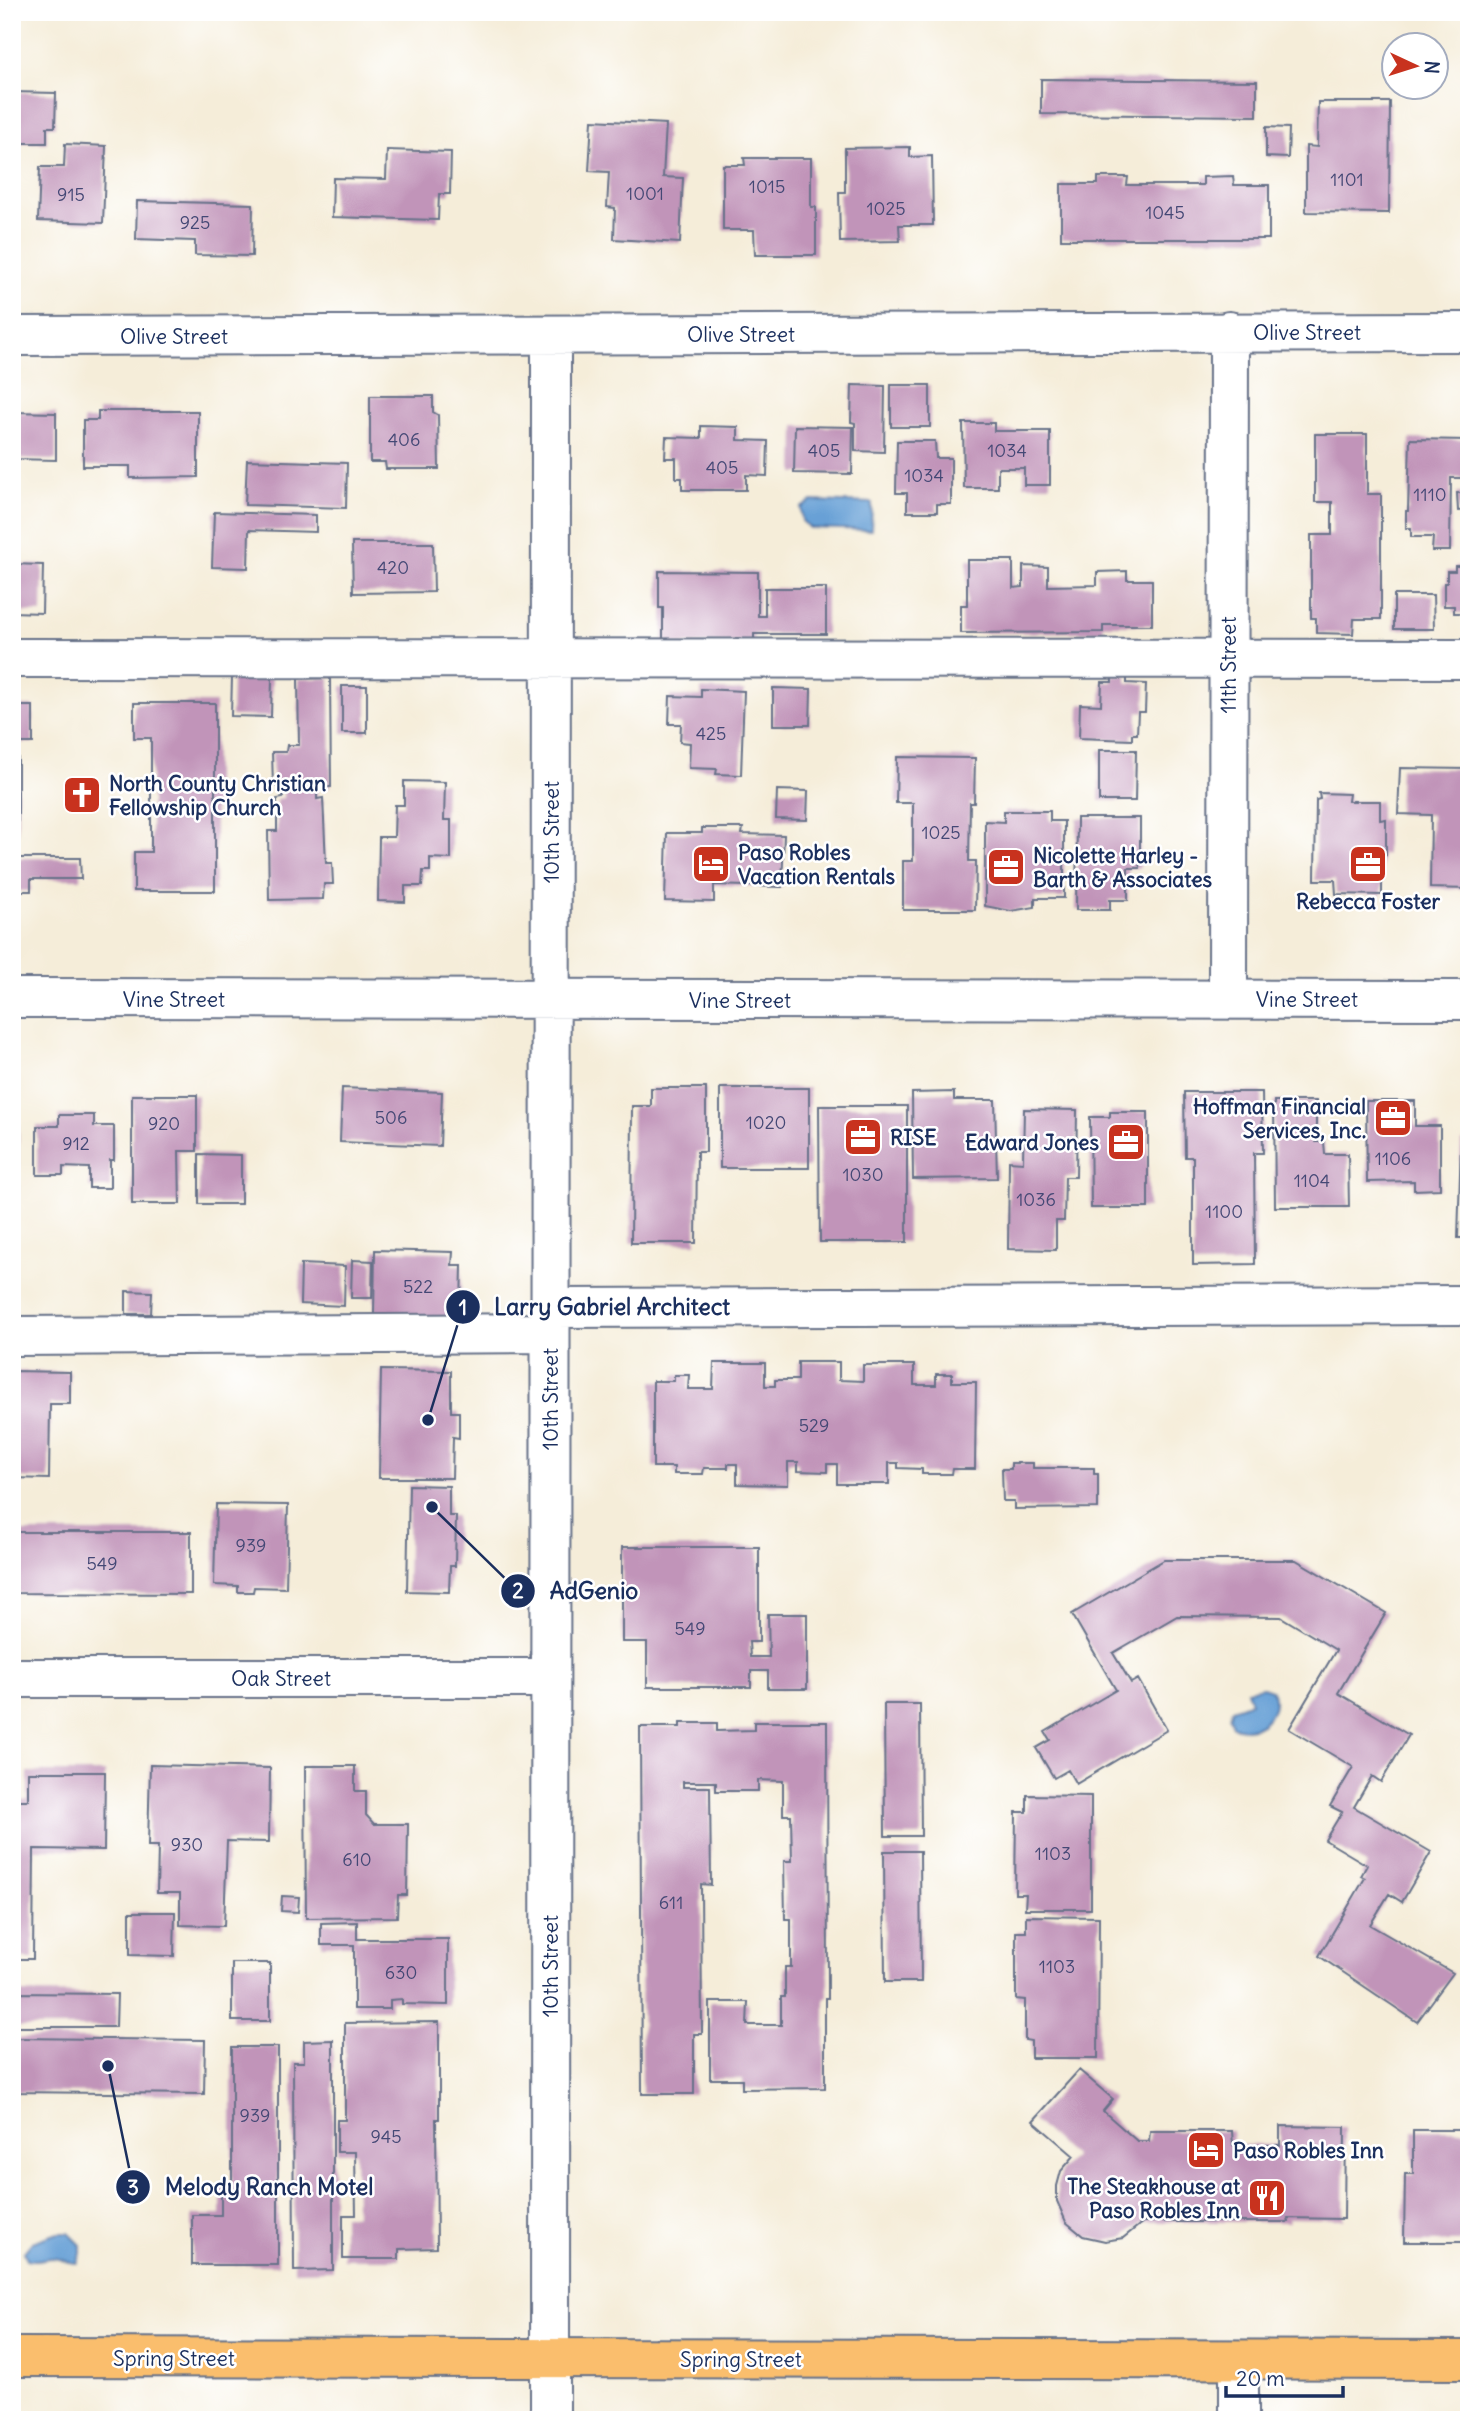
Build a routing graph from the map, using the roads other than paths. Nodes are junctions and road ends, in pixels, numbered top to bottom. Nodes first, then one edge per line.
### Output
1 (1229, 331) junction
2 (1469, 332) edge
3 (12, 335) edge
4 (551, 336) junction
5 (12, 658) edge
6 (1228, 658) junction
7 (1469, 659) edge
8 (551, 660) junction
9 (12, 998) edge
10 (1228, 999) junction
11 (551, 1000) junction
12 (1469, 1000) edge
13 (1469, 1305) edge
14 (550, 1321) junction
15 (12, 1336) edge
16 (12, 1678) edge
17 (550, 1678) junction
18 (12, 2357) edge
19 (550, 2359) junction
20 (1239, 2360) junction
21 (1469, 2360) edge
22 (550, 2420) edge
23 (1239, 2420) edge

1 - 2 street, Olive Street
1 - 4 street, Olive Street
1 - 6 street, 11th Street
3 - 4 street, Olive Street
4 - 8 street, 10th Street
5 - 8 street
6 - 7 street
6 - 8 street
6 - 10 street, 11th Street
8 - 11 street, 10th Street
9 - 11 street, Vine Street
10 - 11 street, Vine Street
10 - 12 street, Vine Street
11 - 14 street, 10th Street
13 - 14 street
14 - 15 street
14 - 17 street, 10th Street
16 - 17 street, Oak Street
17 - 19 street, 10th Street
18 - 19 main road, Spring Street
19 - 20 main road, Spring Street
19 - 22 street, 10th Street
20 - 21 main road, Spring Street
20 - 23 street

